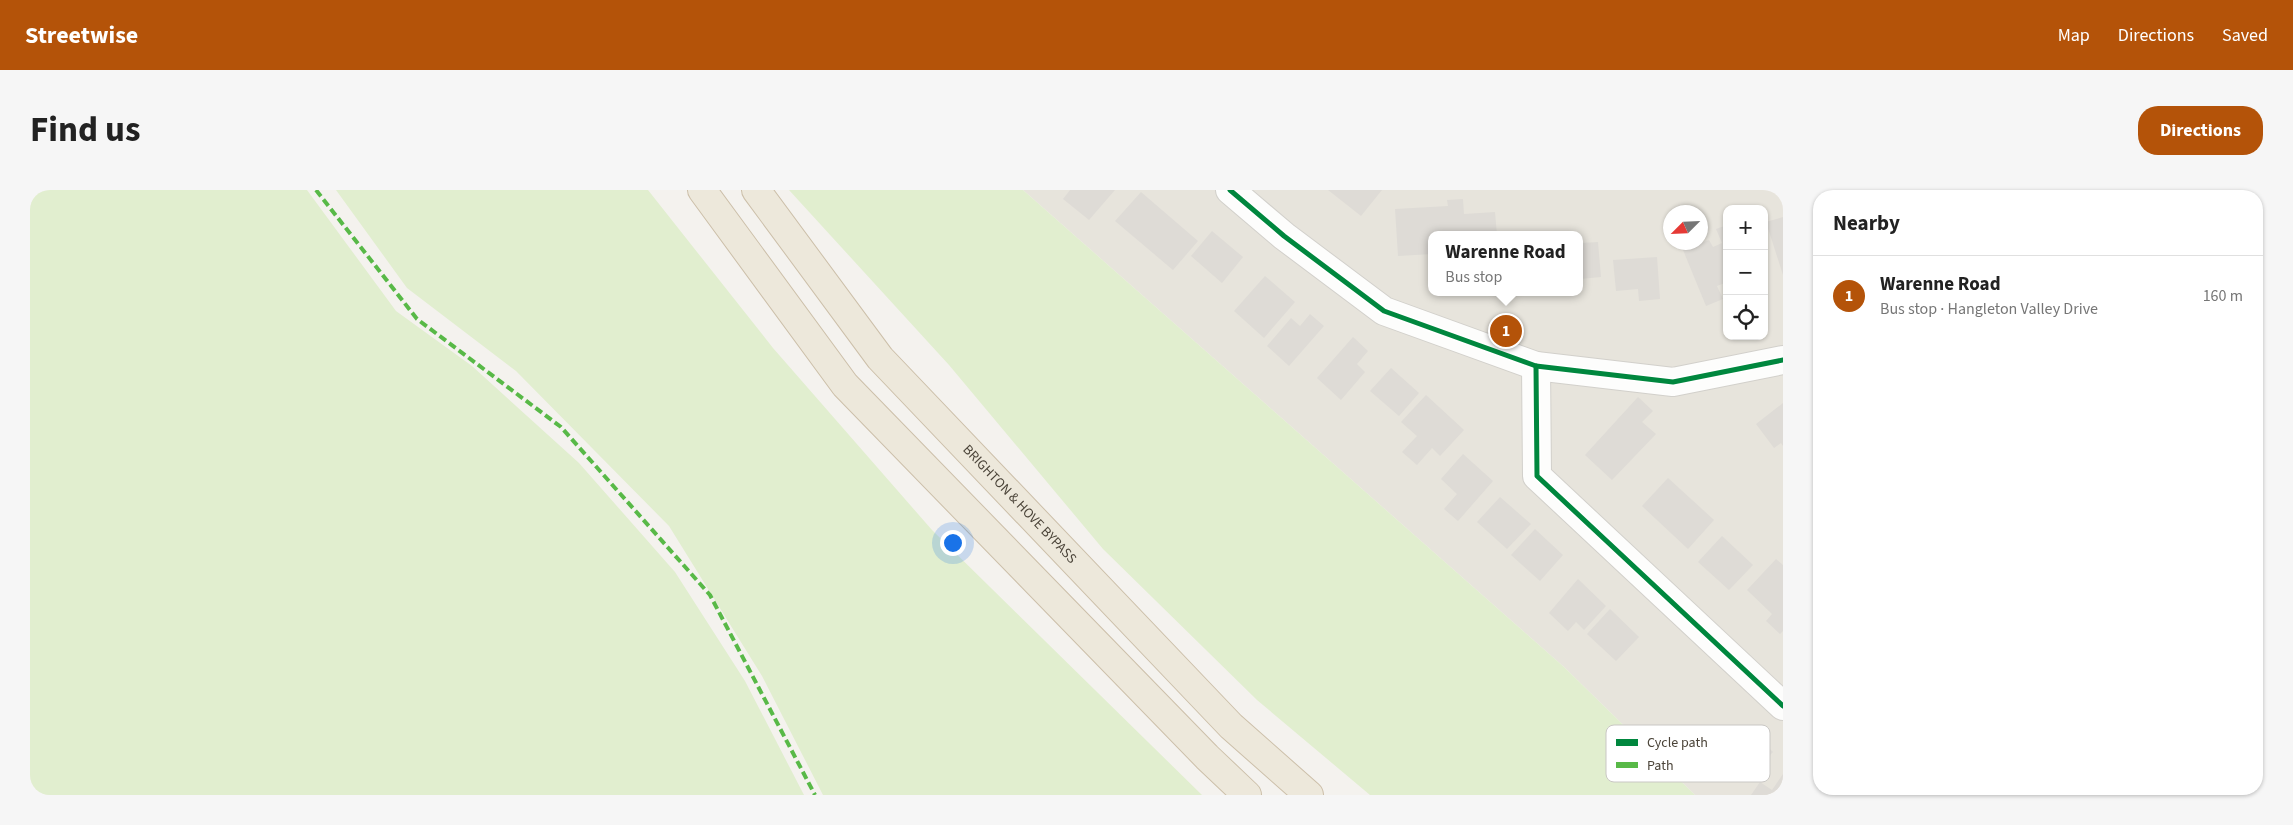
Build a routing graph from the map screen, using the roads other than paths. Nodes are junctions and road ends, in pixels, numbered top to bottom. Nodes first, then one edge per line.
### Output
1 (702, 190) edge
2 (756, 190) edge
3 (1230, 190) edge
4 (1783, 360) edge
5 (1536, 366) junction
6 (1783, 706) edge
7 (1248, 795) edge
8 (1309, 795) edge

1 - 7 highway
2 - 8 highway, BRIGHTON & HOVE BYPASS
3 - 5 street
4 - 5 street
5 - 6 street

